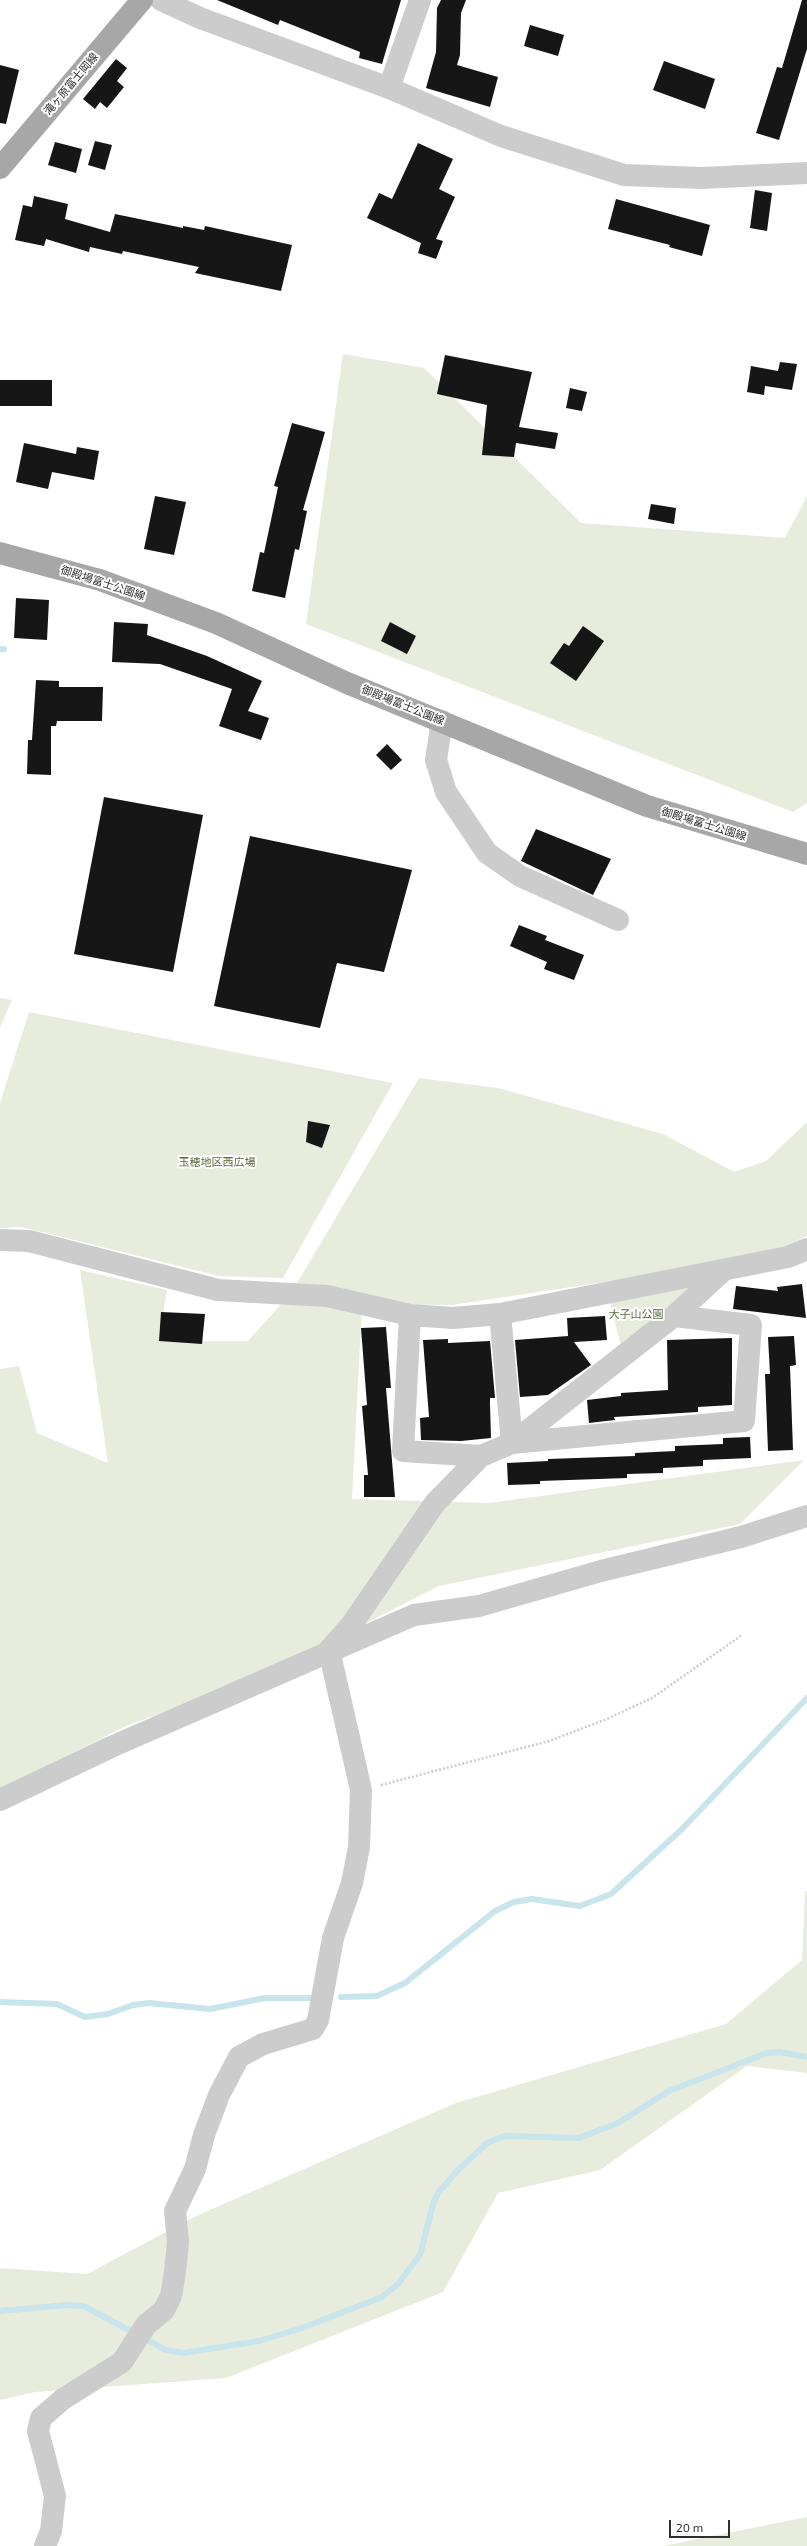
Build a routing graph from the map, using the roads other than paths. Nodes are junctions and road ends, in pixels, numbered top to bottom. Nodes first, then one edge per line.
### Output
1 (142, 0) edge
2 (161, 0) edge
3 (420, 0) edge
4 (388, 88) junction
5 (0, 168) edge
6 (807, 173) edge
7 (0, 553) edge
8 (442, 722) junction
9 (807, 854) edge
10 (618, 920) dead end
11 (0, 1240) edge
12 (801, 1254) edge
13 (724, 1270) junction
14 (500, 1314) junction
15 (410, 1315) junction
16 (674, 1316) junction
17 (512, 1443) junction
18 (481, 1456) junction
19 (807, 1516) edge
20 (329, 1650) junction
21 (0, 1800) edge
22 (45, 2546) edge

1 - 5 main road, 滝ヶ原富士岡線
2 - 4 street
3 - 4 street
4 - 6 street
7 - 8 main road, 御殿場富士公園線
8 - 9 main road, 御殿場富士公園線
8 - 10 street
11 - 15 street
12 - 13 street
13 - 14 street
13 - 16 street
14 - 15 street
14 - 17 street
15 - 18 street
16 - 17 street
16 - 17 street
17 - 18 street
18 - 20 street
19 - 20 street
20 - 21 street
20 - 22 street

